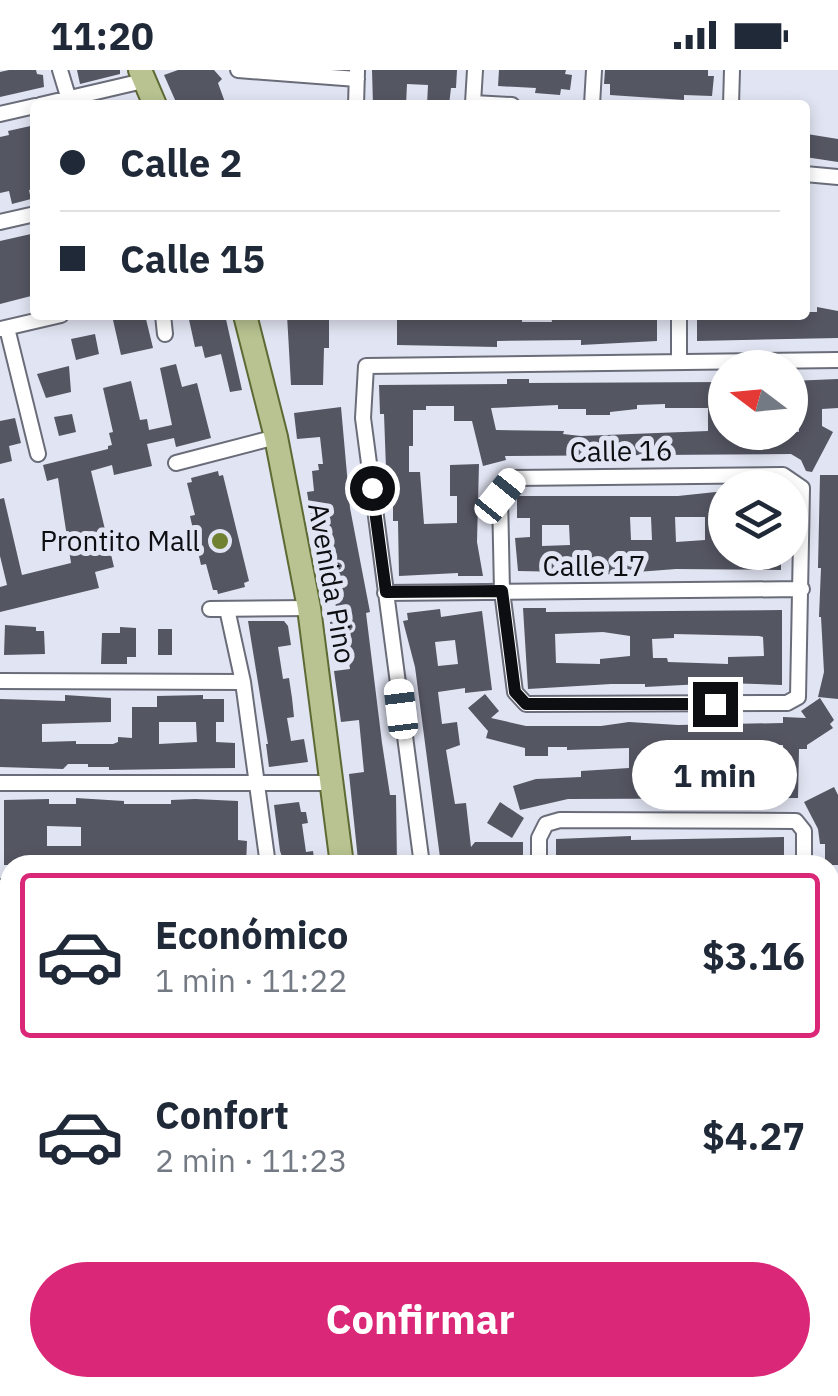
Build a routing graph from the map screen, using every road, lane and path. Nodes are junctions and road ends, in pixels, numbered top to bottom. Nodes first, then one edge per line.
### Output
1 (60, 70) edge
2 (238, 70) edge
3 (476, 70) edge
4 (594, 70) edge
5 (732, 70) edge
6 (357, 75) edge
7 (141, 76) edge
8 (69, 100) edge
9 (75, 100) edge
10 (153, 100) edge
11 (356, 100) edge
12 (474, 100) edge
13 (592, 100) edge
14 (731, 100) edge
15 (30, 108) edge
16 (0, 114) edge
17 (810, 174) edge
18 (838, 177) edge
19 (30, 215) edge
20 (0, 222) edge
21 (39, 320) edge
22 (164, 320) edge
23 (246, 320) edge
24 (678, 320) edge
25 (4, 328) edge
26 (165, 334) dead end
27 (679, 360) junction
28 (838, 360) edge
29 (276, 437) junction
30 (38, 454) dead end
31 (176, 463) dead end
32 (802, 590) junction
33 (502, 591) junction
34 (386, 592) junction
35 (309, 608) junction
36 (210, 609) dead end
37 (228, 609) junction
38 (0, 682) edge
39 (243, 682) junction
40 (257, 782) junction
41 (0, 783) edge
42 (332, 783) junction
43 (267, 855) edge
44 (341, 855) edge
45 (421, 855) edge
46 (539, 855) edge
47 (804, 855) edge

1 - 8 street
2 - 6 street
3 - 12 street
4 - 13 street
5 - 14 street
6 - 11 street
7 - 9 street
7 - 10 main road
15 - 16 street
17 - 18 street
19 - 20 street
21 - 25 street
22 - 26 street
23 - 29 main road, Avenida Pino
24 - 27 street
25 - 30 street
27 - 28 street
27 - 34 street
29 - 31 street
29 - 35 main road, Avenida Pino
32 - 33 street, Calle 17
32 - 33 street
32 - 33 street, Calle 16
33 - 34 street, Calle 17
34 - 45 street
35 - 37 street
35 - 42 main road, Avenida Pino
36 - 37 street
37 - 39 street
38 - 39 street
39 - 40 street
40 - 41 street
40 - 42 street
40 - 43 street
42 - 44 main road, Avenida Pino
46 - 47 street

